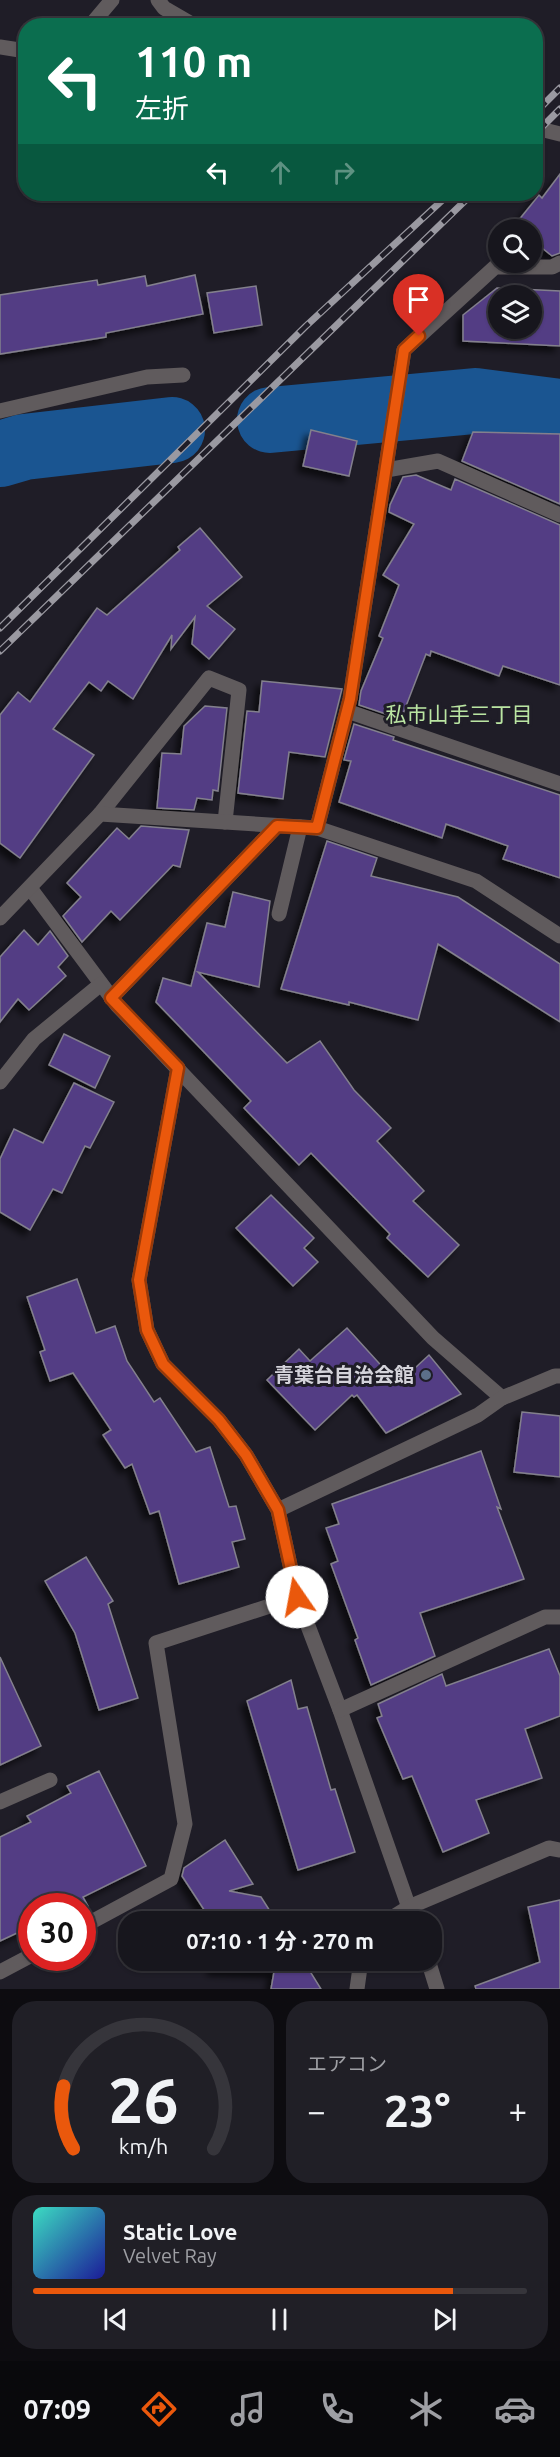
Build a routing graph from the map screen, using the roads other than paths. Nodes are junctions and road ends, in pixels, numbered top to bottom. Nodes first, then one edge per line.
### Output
1 (112, 0) edge
2 (158, 0) edge
3 (97, 18) edge
4 (181, 18) edge
5 (0, 47) edge
6 (18, 50) edge
7 (543, 130) edge
8 (560, 134) edge
9 (560, 263) edge
10 (183, 375) dead end
11 (0, 411) edge
12 (387, 466) junction
13 (560, 515) edge
14 (347, 711) junction
15 (560, 784) edge
16 (100, 814) junction
17 (225, 822) junction
18 (277, 826) junction
19 (300, 827) junction
20 (317, 828) junction
21 (30, 888) junction
22 (279, 914) dead end
23 (0, 918) edge
24 (560, 936) edge
25 (101, 984) junction
26 (111, 998) junction
27 (178, 1068) junction
28 (0, 1082) edge
29 (560, 1376) edge
30 (502, 1398) junction
31 (278, 1510) junction
32 (297, 1597) junction
33 (560, 1617) edge
34 (340, 1710) junction
35 (50, 1780) dead end
36 (0, 1802) edge
37 (560, 1850) edge
38 (410, 1911) edge
39 (417, 1911) edge
40 (96, 1919) edge
41 (18, 1962) edge
42 (359, 1971) edge
43 (431, 1971) edge
44 (0, 1972) edge
45 (357, 1989) edge
46 (437, 1989) edge

1 - 3 street
2 - 4 street
5 - 6 street
7 - 8 street
9 - 12 street
10 - 11 street
12 - 13 street
12 - 14 street
14 - 15 street
14 - 20 street
16 - 17 street
16 - 17 street
16 - 21 street
17 - 18 street
18 - 19 street
18 - 26 street
19 - 20 street
19 - 22 street
20 - 24 street
21 - 23 street
21 - 25 street
25 - 26 street
25 - 28 street
26 - 27 street
27 - 30 street
27 - 31 street
29 - 30 street
30 - 31 street
31 - 32 street
32 - 34 street
32 - 40 street
33 - 34 street
34 - 38 street
35 - 36 street
37 - 39 street
41 - 44 street
42 - 45 street
43 - 46 street

